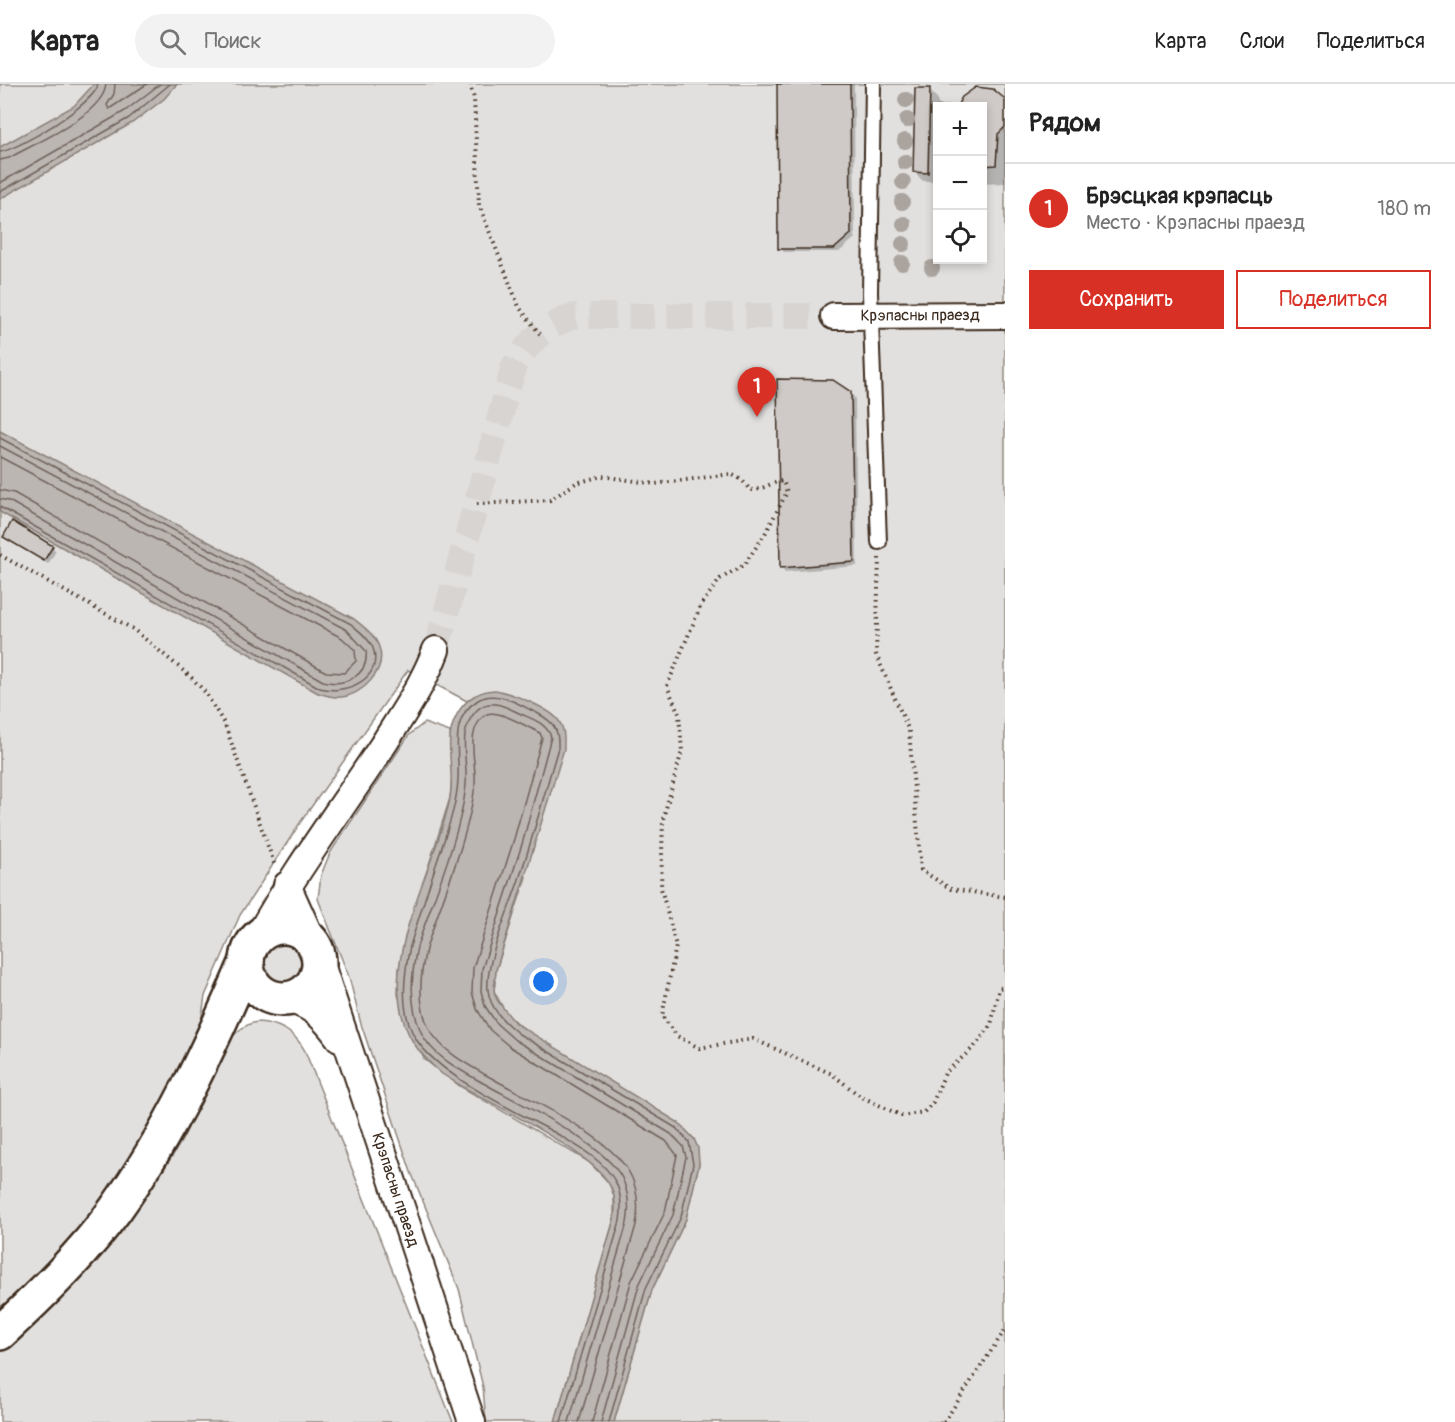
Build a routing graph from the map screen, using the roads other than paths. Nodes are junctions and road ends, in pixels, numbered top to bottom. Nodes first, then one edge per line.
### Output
1 (873, 84) edge
2 (1005, 315) edge
3 (834, 316) tunnel mouth
4 (871, 316) junction
5 (879, 542) road end
6 (436, 650) tunnel mouth
7 (287, 885) junction
8 (252, 950) junction
9 (316, 951) junction
10 (283, 999) junction
11 (214, 1038) junction
12 (350, 1052) junction
13 (0, 1333) edge
14 (472, 1422) edge

1 - 4 lane
2 - 4 street, Крэпасны праезд
3 - 4 street, Крэпасны праезд
4 - 5 lane
6 - 7 street
7 - 8 street
7 - 9 street, Крэпасны праезд
8 - 9 street
8 - 10 street
8 - 11 street
9 - 10 street
9 - 12 street, Крэпасны праезд
10 - 11 street
10 - 12 street
11 - 13 street
12 - 14 street, Крэпасны праезд

